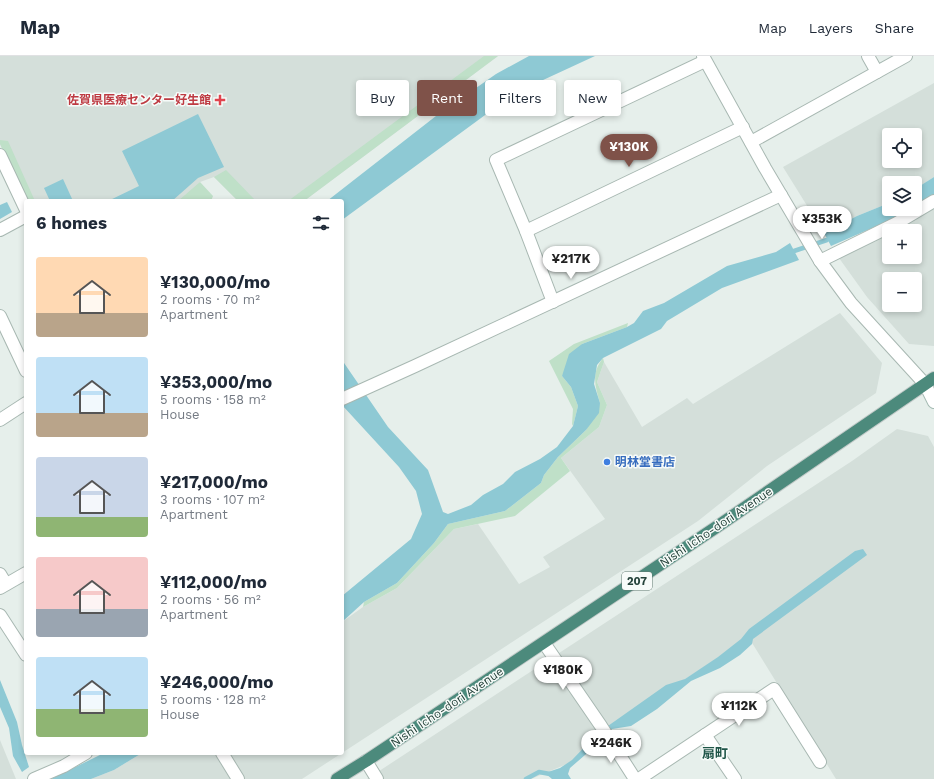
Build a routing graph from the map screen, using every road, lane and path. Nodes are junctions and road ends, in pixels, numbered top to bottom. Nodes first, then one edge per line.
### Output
1 (868, 56) edge
2 (906, 56) edge
3 (704, 58) edge
4 (877, 72) junction
5 (743, 127) junction
6 (751, 142) junction
7 (0, 155) edge
8 (781, 195) junction
9 (934, 201) edge
10 (24, 206) edge
11 (24, 217) edge
12 (0, 230) edge
13 (526, 231) junction
14 (820, 261) junction
15 (552, 302) junction
16 (0, 316) edge
17 (24, 365) edge
18 (929, 381) edge
19 (344, 398) edge
20 (934, 402) edge
21 (24, 403) edge
22 (0, 420) edge
23 (0, 574) edge
24 (24, 574) edge
25 (3, 586) edge
26 (0, 615) edge
27 (544, 643) junction
28 (24, 652) edge
29 (705, 735) junction
30 (83, 755) edge
31 (223, 755) edge
32 (366, 762) junction
33 (820, 762) dead end
34 (34, 779) edge
35 (238, 779) edge
36 (337, 779) edge
37 (377, 779) edge
38 (635, 779) edge
39 (639, 779) edge
40 (735, 779) edge

1 - 4 street
2 - 4 street
3 - 5 street
3 - 13 street
4 - 6 street
5 - 6 street
5 - 13 street
6 - 8 street
7 - 10 street
8 - 14 street
8 - 15 street
9 - 14 street
11 - 12 street
13 - 15 street
14 - 18 street
15 - 19 street
16 - 17 street
18 - 20 street
18 - 27 highway, Nishi Icho-dori Avenue / 207
21 - 22 street
23 - 25 street
24 - 25 street
26 - 28 street
27 - 32 highway, Nishi Icho-dori Avenue / 207
27 - 38 street
29 - 33 street
29 - 39 street
29 - 40 street
30 - 34 street
31 - 35 street
32 - 36 highway, Nishi Icho-dori Avenue / 207
32 - 37 street

